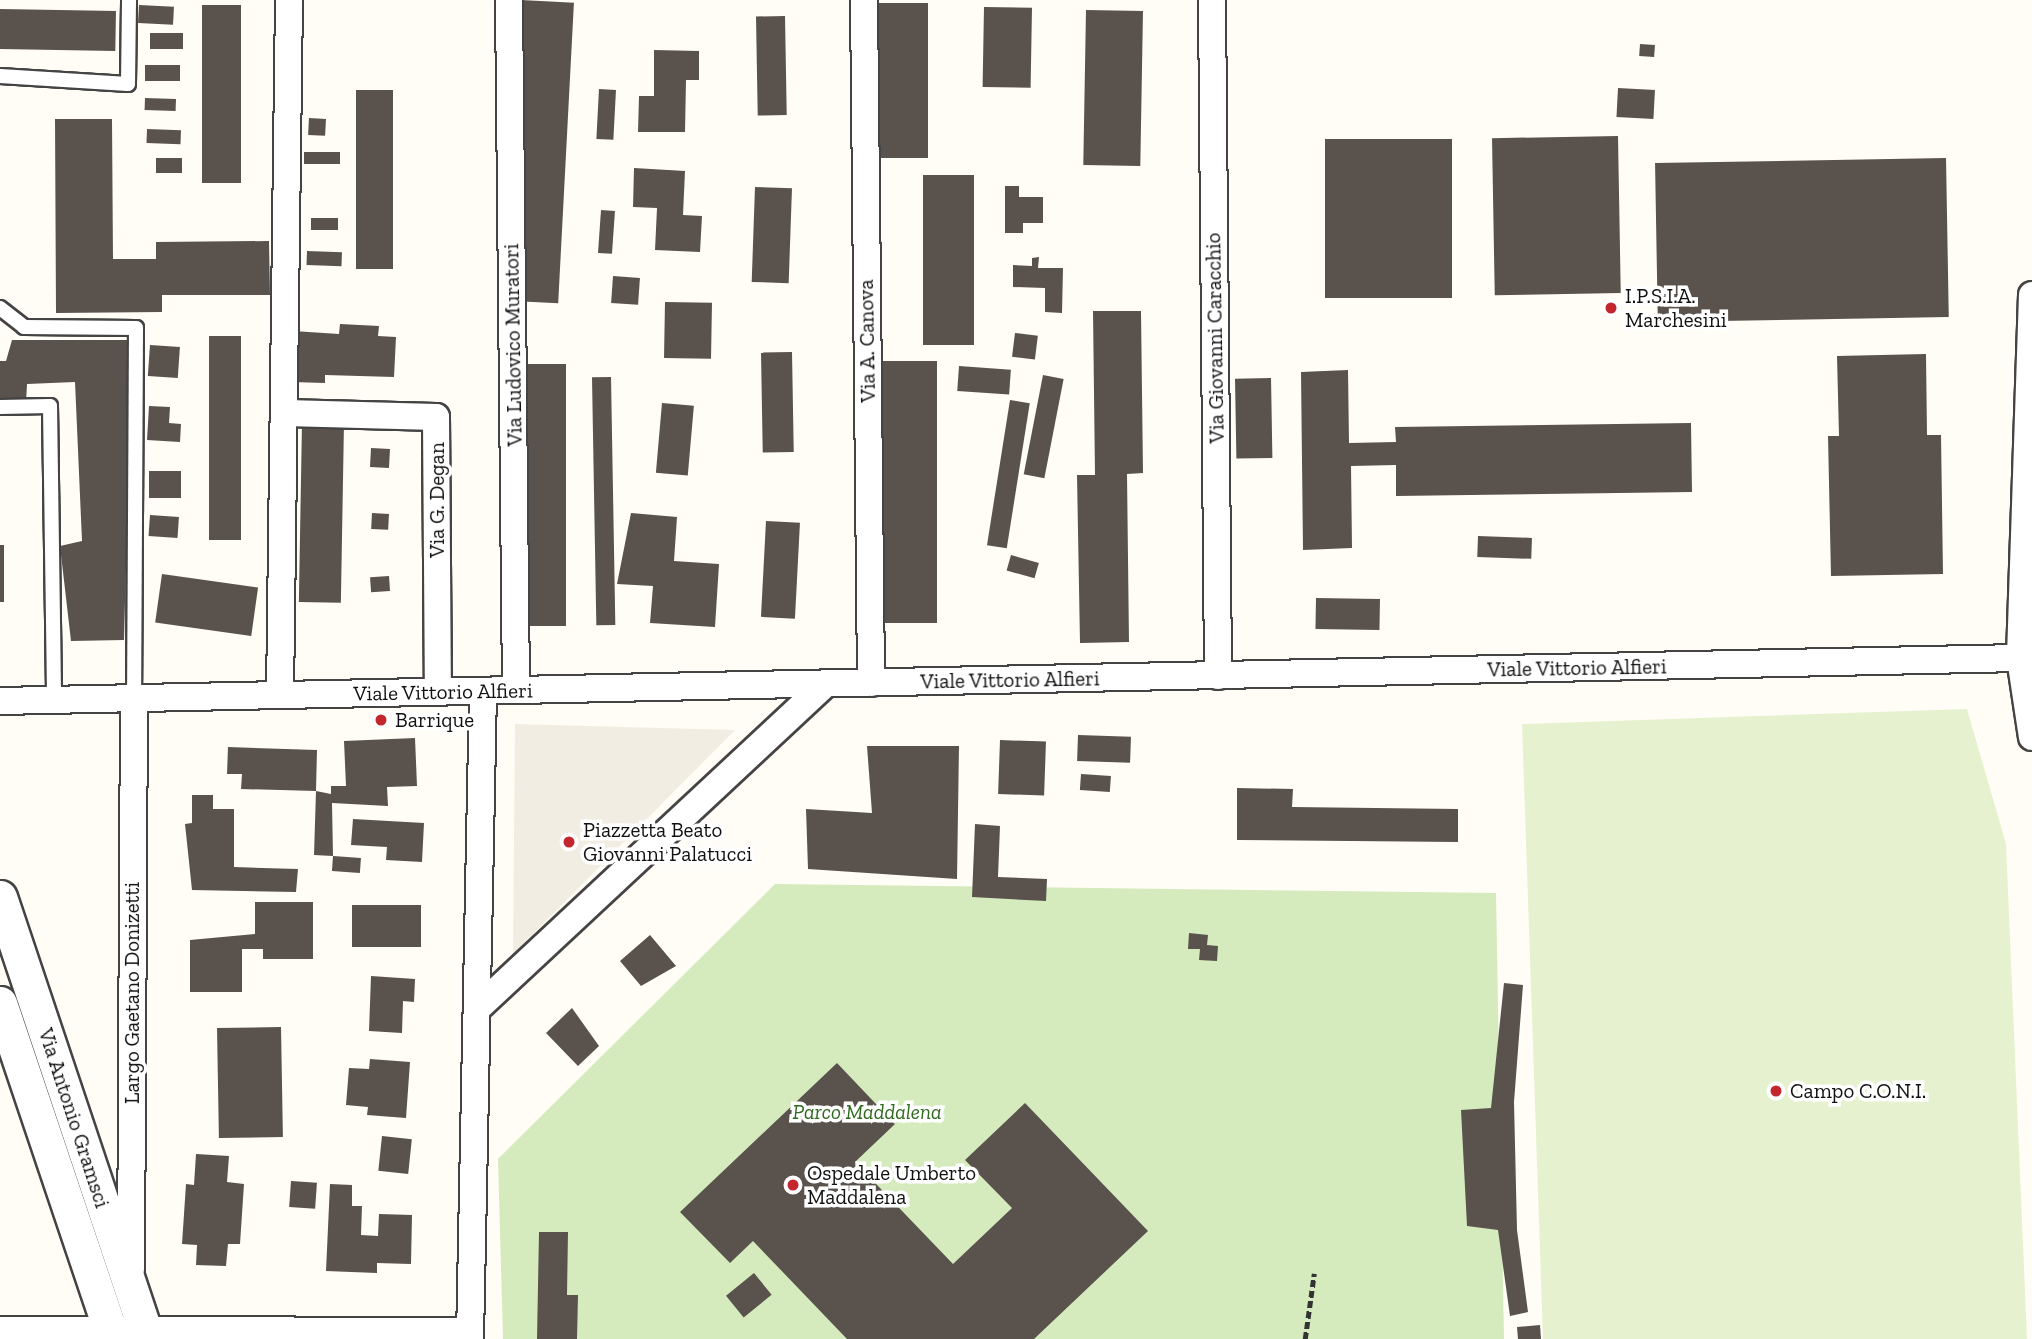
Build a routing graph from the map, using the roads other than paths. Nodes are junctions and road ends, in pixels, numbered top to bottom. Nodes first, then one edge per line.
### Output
1 (129, 0) edge
2 (289, 0) edge
3 (509, 0) edge
4 (864, 0) edge
5 (1212, 0) edge
6 (0, 76) edge
7 (2032, 295) edge
8 (0, 308) edge
9 (0, 407) edge
10 (286, 414) junction
11 (2020, 659) junction
12 (1218, 676) junction
13 (871, 683) junction
14 (825, 684) junction
15 (516, 690) junction
16 (483, 691) junction
17 (438, 692) junction
18 (280, 695) junction
19 (134, 699) junction
20 (54, 700) junction
21 (0, 701) edge
22 (2032, 737) edge
23 (0, 897) edge
24 (0, 1003) edge
25 (480, 1007) junction
26 (130, 1288) junction
27 (0, 1330) edge
28 (111, 1333) edge
29 (146, 1333) edge
30 (470, 1335) edge

1 - 6 lane
2 - 10 street
3 - 15 street, Via Ludovico Muratori
4 - 13 street, Via A. Canova
5 - 12 street, Via Giovanni Caracchio
7 - 11 street
8 - 19 lane
9 - 20 lane
10 - 17 street, Via G. Degan
10 - 18 street
11 - 12 street, Viale Vittorio Alfieri
11 - 22 street
12 - 13 street, Viale Vittorio Alfieri
13 - 14 street, Viale Vittorio Alfieri
14 - 15 street, Viale Vittorio Alfieri
14 - 25 street
15 - 16 street, Viale Vittorio Alfieri
16 - 17 street, Viale Vittorio Alfieri
16 - 25 street
17 - 18 street, Viale Vittorio Alfieri
18 - 19 street, Viale Vittorio Alfieri
19 - 20 street, Viale Vittorio Alfieri
19 - 26 street, Largo Gaetano Donizetti
20 - 21 street, Viale Vittorio Alfieri
23 - 26 street, Via Antonio Gramsci
24 - 28 street, Via Antonio Gramsci
25 - 30 street
26 - 29 street, Via Antonio Gramsci
27 - 28 street
28 - 29 street
29 - 30 street

